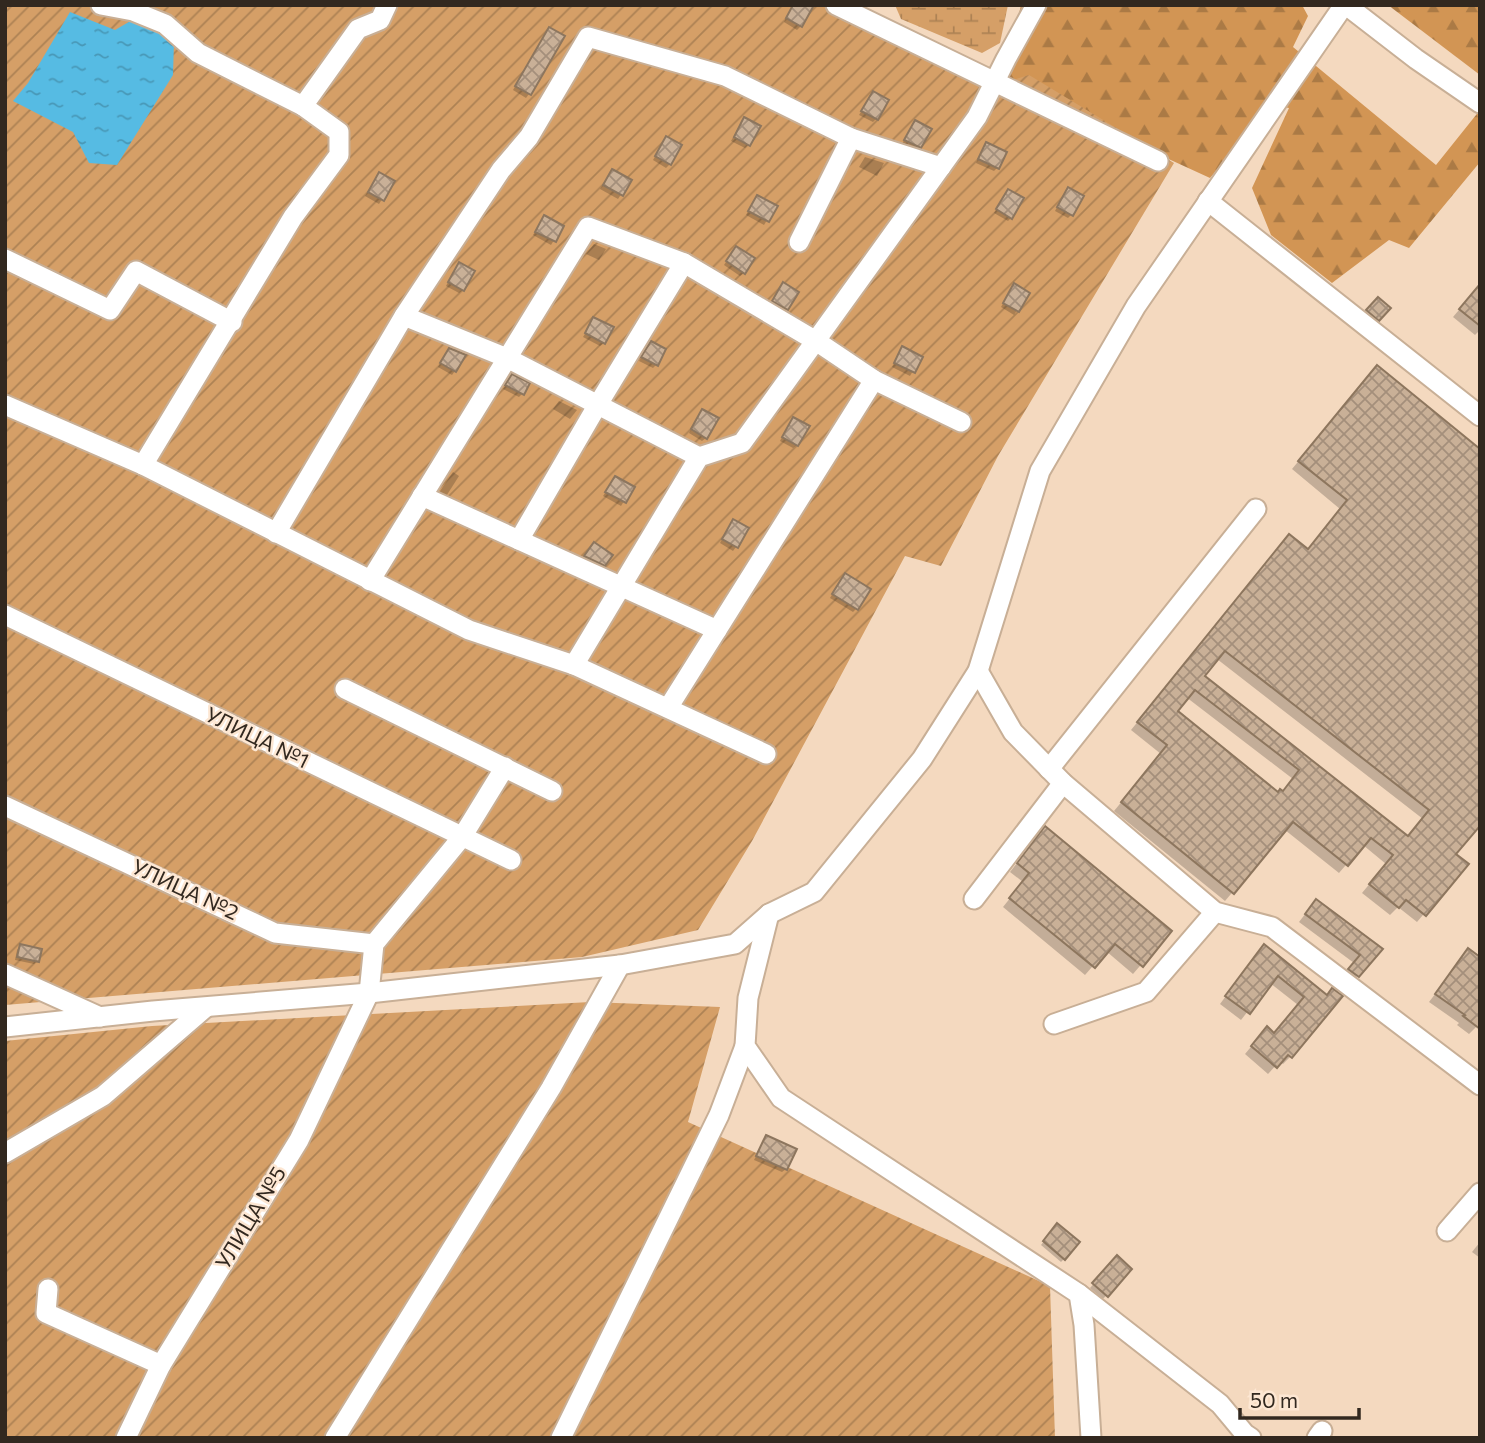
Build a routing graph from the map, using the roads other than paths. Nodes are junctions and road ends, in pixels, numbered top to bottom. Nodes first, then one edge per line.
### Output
1 (101, 5) edge
2 (387, 5) edge
3 (836, 5) edge
4 (1036, 5) edge
5 (1345, 5) edge
6 (995, 82) junction
7 (1480, 103) edge
8 (303, 106) junction
9 (851, 138) junction
10 (1158, 161) dead end
11 (941, 167) junction
12 (1208, 201) junction
13 (799, 242) dead end
14 (5, 259) edge
15 (684, 262) junction
16 (404, 316) junction
17 (232, 321) junction
18 (816, 341) junction
19 (507, 358) junction
20 (874, 380) junction
21 (5, 405) edge
22 (597, 405) junction
23 (1480, 416) edge
24 (961, 422) dead end
25 (699, 457) junction
26 (143, 465) junction
27 (422, 496) junction
28 (1256, 509) dead end
29 (276, 533) junction
30 (519, 540) junction
31 (370, 581) junction
32 (621, 587) junction
33 (5, 615) edge
34 (717, 630) junction
35 (574, 665) junction
36 (978, 671) junction
37 (345, 689) dead end
38 (668, 708) junction
39 (766, 754) dead end
40 (505, 767) junction
41 (1056, 776) junction
42 (552, 792) dead end
43 (5, 806) edge
44 (461, 837) junction
45 (510, 860) dead end
46 (974, 899) dead end
47 (1215, 912) junction
48 (769, 915) junction
49 (374, 944) junction
50 (620, 965) junction
51 (5, 974) edge
52 (369, 993) junction
53 (205, 1008) junction
54 (100, 1017) junction
55 (1054, 1024) dead end
56 (5, 1027) edge
57 (745, 1046) junction
58 (1480, 1085) edge
59 (5, 1153) edge
60 (1480, 1193) edge
61 (1447, 1231) dead end
62 (48, 1289) dead end
63 (1079, 1294) junction
64 (161, 1365) junction
65 (126, 1438) edge
66 (335, 1438) edge
67 (561, 1438) edge
68 (1091, 1438) edge
69 (1251, 1438) edge

1 - 8 street
2 - 8 street
3 - 6 street
4 - 6 street
5 - 7 street
5 - 12 street
6 - 10 street
6 - 11 street
8 - 17 street
9 - 11 street
9 - 13 street
9 - 16 street
11 - 18 street
12 - 23 street
12 - 36 street
14 - 17 street
15 - 18 street
15 - 19 street
15 - 22 street
16 - 19 street
16 - 29 street
17 - 26 street
18 - 20 street
18 - 25 street
19 - 22 street
19 - 27 street
20 - 24 street
20 - 34 street
21 - 26 street
22 - 25 street
22 - 30 street
25 - 32 street
26 - 29 street
27 - 30 street
27 - 31 street
28 - 41 street
29 - 31 street
30 - 32 street
31 - 35 street
32 - 34 street
32 - 35 street
33 - 44 street, УЛИЦА №1
34 - 38 street
35 - 38 street
36 - 41 street
36 - 48 street
37 - 40 street
38 - 39 street
40 - 42 street
40 - 44 street
41 - 46 street
41 - 47 street
43 - 49 street, УЛИЦА №2
44 - 45 street, УЛИЦА №1
44 - 49 street
47 - 55 street
47 - 58 street
48 - 50 street
48 - 57 street
49 - 52 street, УЛИЦА №5
50 - 52 street
50 - 66 street
51 - 54 street
52 - 53 street
52 - 64 street, УЛИЦА №5
53 - 54 street
53 - 59 street
54 - 56 street
57 - 63 street
57 - 67 street
60 - 61 street
62 - 64 street
63 - 68 street
63 - 69 street
64 - 65 street, УЛИЦА №5

